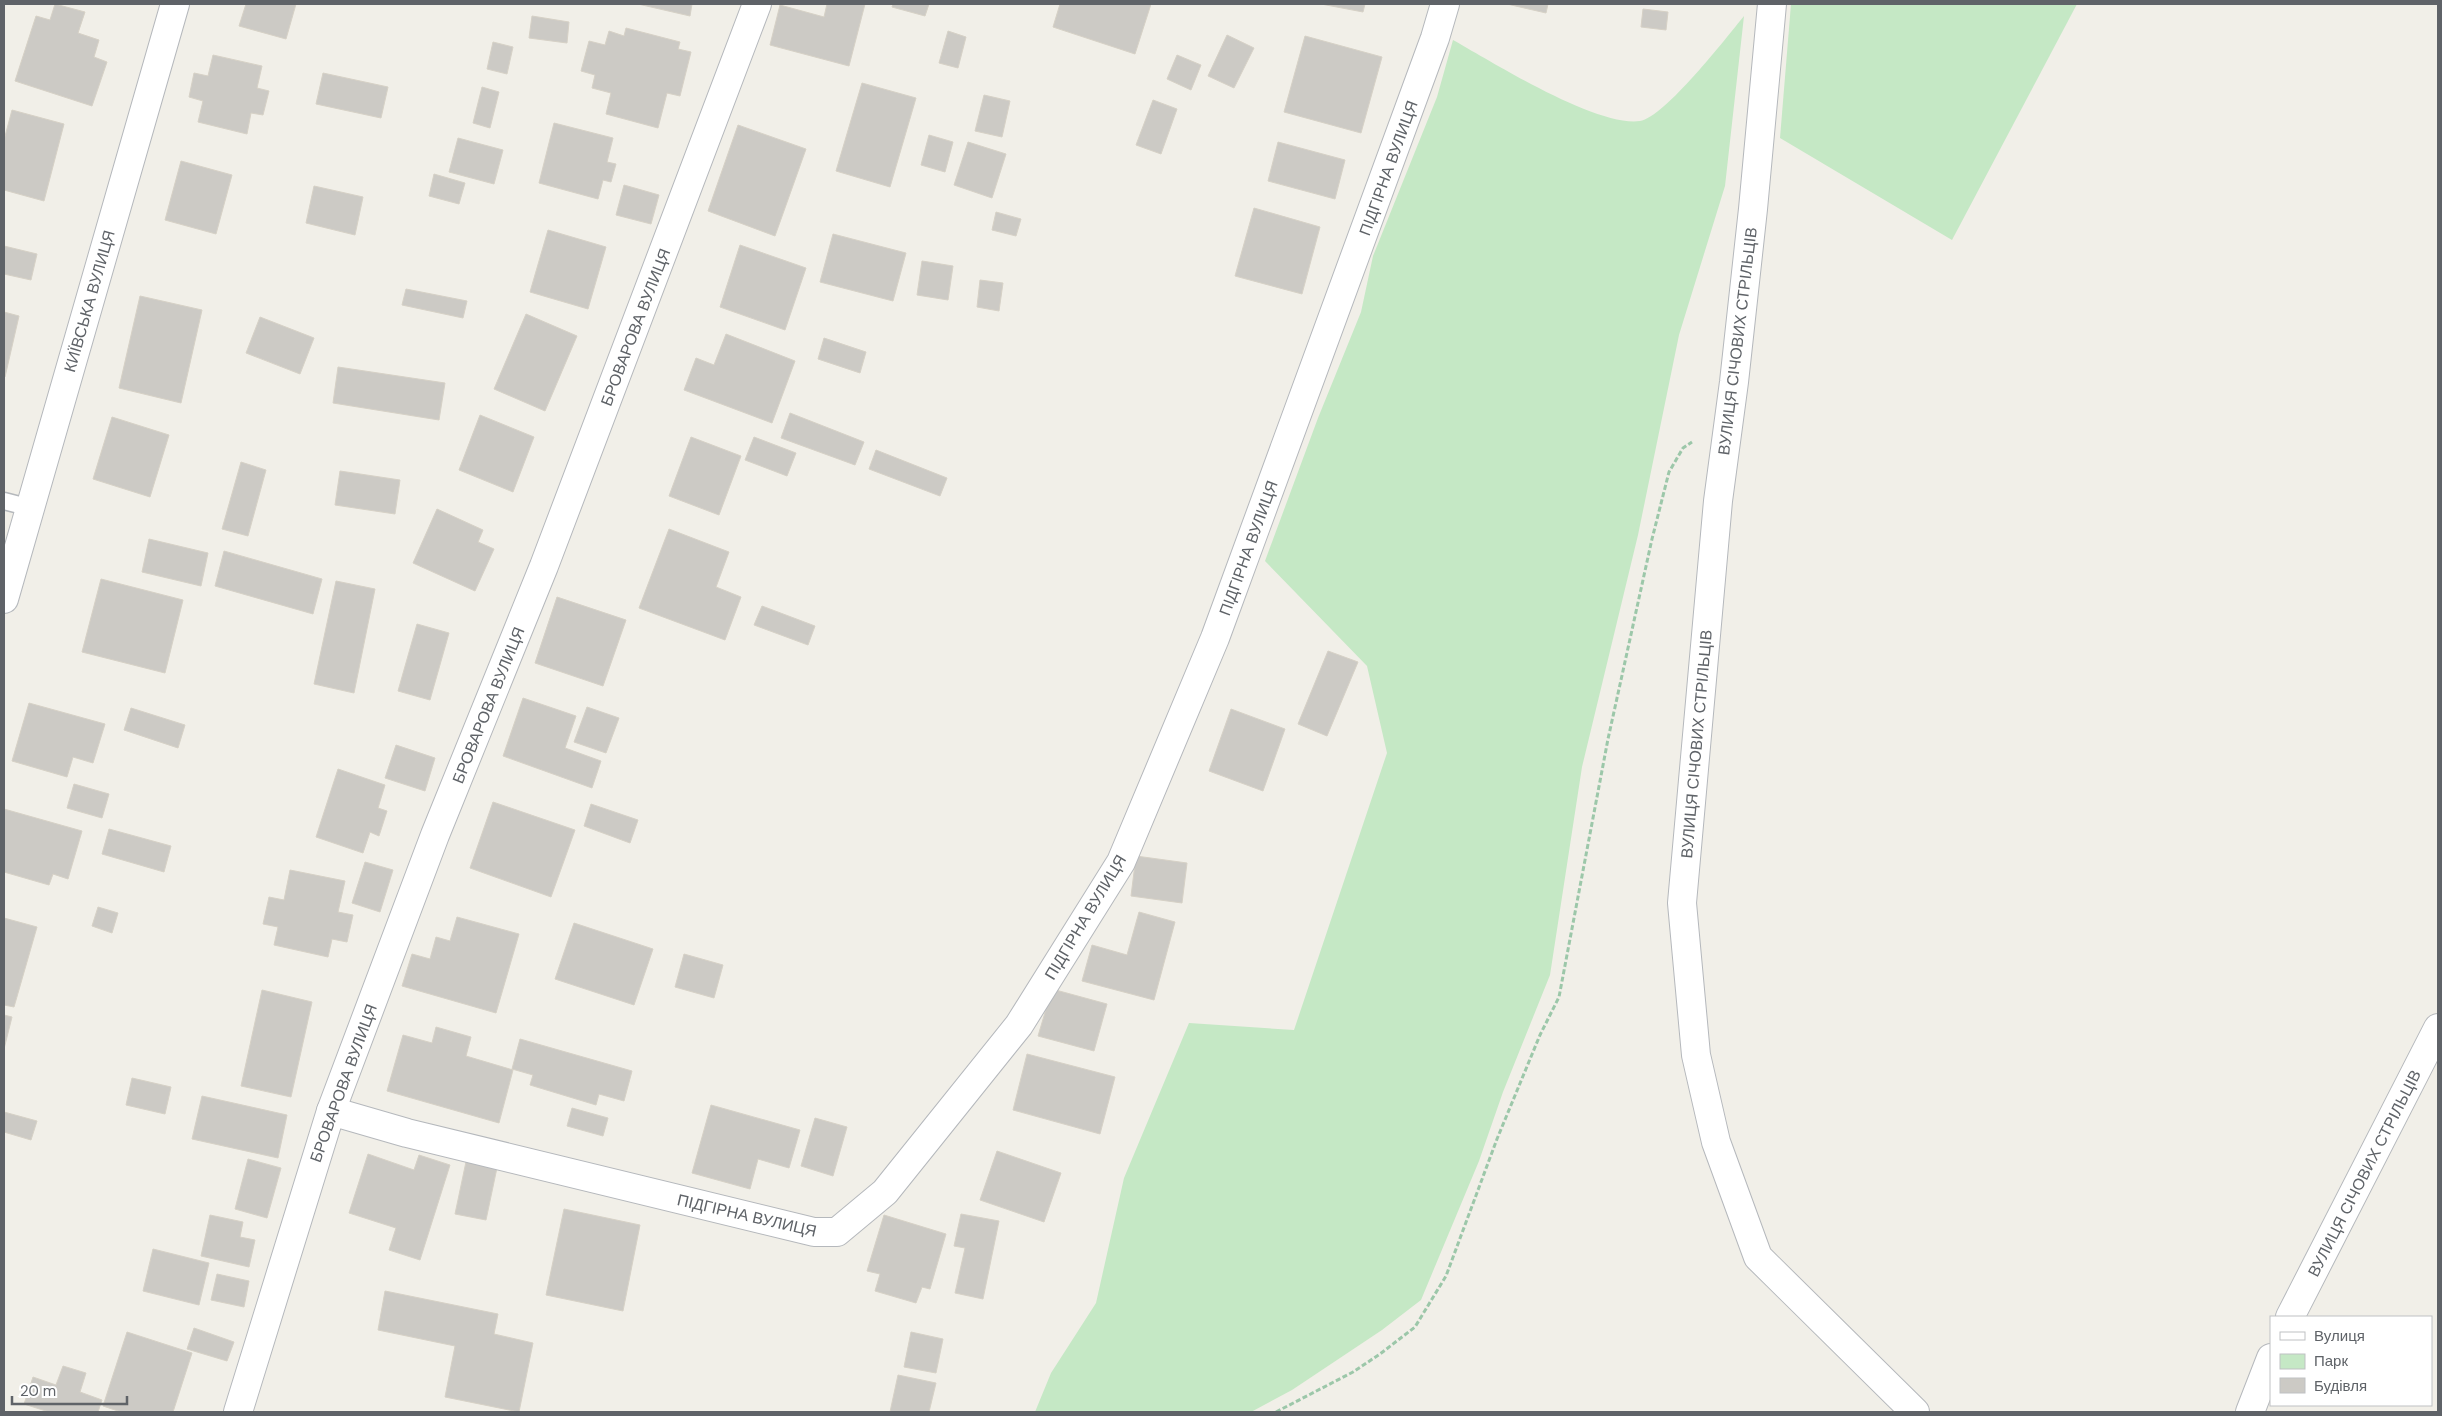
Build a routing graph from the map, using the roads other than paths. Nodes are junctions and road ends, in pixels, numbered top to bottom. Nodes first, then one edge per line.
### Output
1 (175, 4) edge
2 (757, 4) edge
3 (1445, 4) edge
4 (1772, 4) edge
5 (4, 501) edge
6 (31, 508) junction
7 (4, 599) edge
8 (2438, 1028) edge
9 (331, 1111) junction
10 (2291, 1316) edge
11 (2270, 1361) edge
12 (238, 1412) edge
13 (1915, 1412) edge
14 (2250, 1412) edge

1 - 6 street, КИЇВСЬКА ВУЛИЦЯ
2 - 9 street, БРОВАРОВА ВУЛИЦЯ
3 - 9 street, ПІДГІРНА ВУЛИЦЯ
4 - 13 street, ВУЛИЦЯ СІЧОВИХ СТРІЛЬЦІВ
5 - 6 lane
6 - 7 street, КИЇВСЬКА ВУЛИЦЯ
8 - 10 street, ВУЛИЦЯ СІЧОВИХ СТРІЛЬЦІВ
9 - 12 street, БРОВАРОВА ВУЛИЦЯ
11 - 14 street

